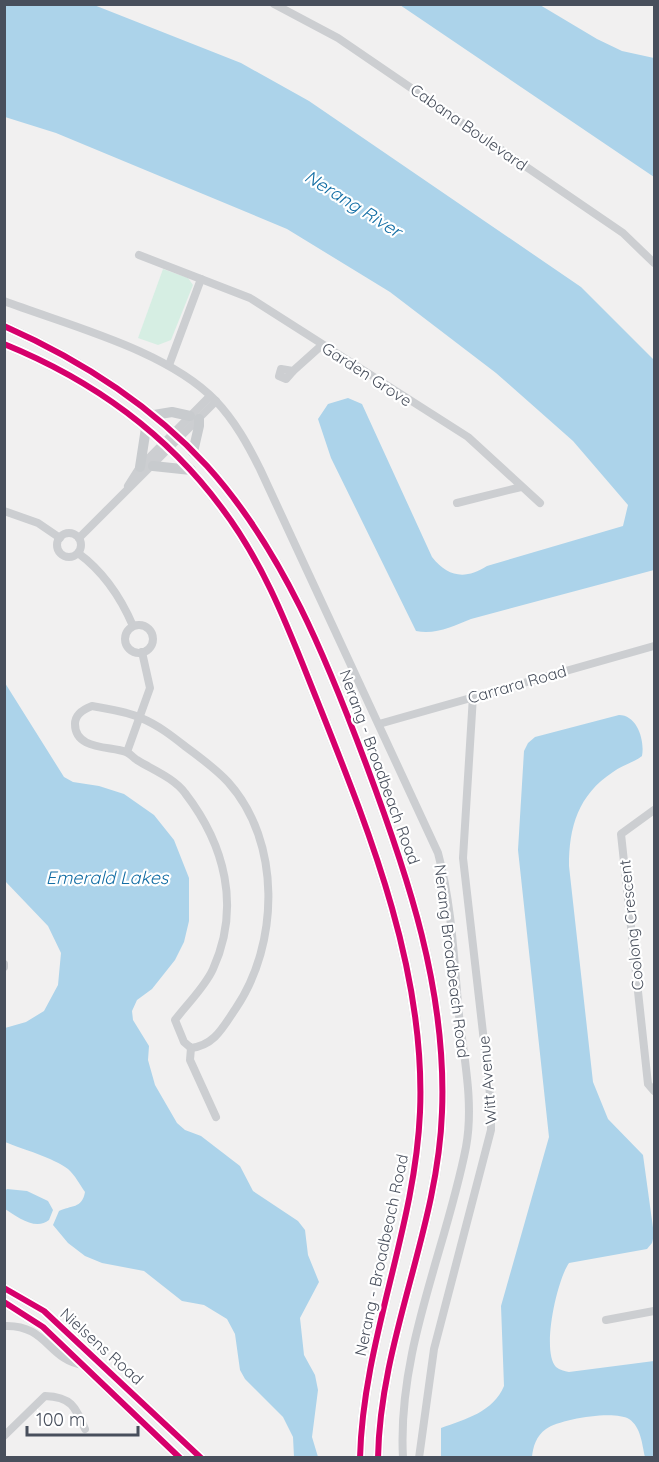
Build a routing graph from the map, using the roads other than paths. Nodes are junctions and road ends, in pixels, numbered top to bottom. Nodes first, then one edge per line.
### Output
1 (274, 4) edge
2 (138, 255) dead end
3 (654, 263) edge
4 (201, 279) junction
5 (4, 301) edge
6 (4, 326) edge
7 (4, 344) edge
8 (322, 345) junction
9 (169, 365) junction
10 (293, 371) dead end
11 (213, 398) junction
12 (154, 415) junction
13 (194, 417) junction
14 (146, 428) junction
15 (177, 436) junction
16 (167, 446) junction
17 (193, 452) junction
18 (153, 466) junction
19 (140, 467) junction
20 (191, 470) junction
21 (521, 487) junction
22 (127, 489) junction
23 (457, 503) dead end
24 (540, 503) dead end
25 (4, 511) edge
26 (60, 538) junction
27 (78, 538) junction
28 (78, 553) junction
29 (134, 627) junction
30 (654, 646) edge
31 (142, 652) junction
32 (473, 696) junction
33 (139, 717) junction
34 (379, 724) junction
35 (127, 752) junction
36 (654, 810) edge
37 (191, 1047) junction
38 (654, 1091) edge
39 (216, 1117) dead end
40 (8, 1289) edge
41 (5, 1303) edge
42 (654, 1311) edge
43 (606, 1320) dead end
44 (4, 1326) edge
45 (83, 1365) junction
46 (85, 1429) dead end
47 (4, 1436) edge
48 (180, 1458) edge
49 (201, 1458) edge
50 (360, 1458) edge
51 (378, 1458) edge
52 (403, 1458) edge
53 (419, 1458) edge

1 - 3 street, Cabana Boulevard
2 - 4 street, Garden Grove
4 - 8 street, Garden Grove
4 - 9 street
5 - 9 street, Nerang Broadbeach Road
6 - 12 main road, Nerang - Broadbeach Road
7 - 14 main road, Nerang - Broadbeach Road
8 - 10 street
8 - 21 street, Garden Grove
9 - 11 street, Nerang Broadbeach Road
11 - 13 street
11 - 34 street, Nerang Broadbeach Road
12 - 13 main road
12 - 15 main road, Nerang - Broadbeach Road
13 - 15 street
13 - 17 main road
14 - 16 main road, Nerang - Broadbeach Road
14 - 19 main road
15 - 16 street
15 - 17 main road, Nerang - Broadbeach Road
16 - 18 street
16 - 19 street
16 - 20 main road, Nerang - Broadbeach Road
17 - 51 main road, Nerang - Broadbeach Road
18 - 20 main road
18 - 22 street
19 - 22 street
20 - 50 main road, Nerang - Broadbeach Road
21 - 23 street
21 - 24 street, Garden Grove
22 - 27 street
25 - 26 street
26 - 27 street
26 - 28 street
27 - 28 street
28 - 29 street
29 - 31 street
29 - 31 street
30 - 32 street, Carrara Road
31 - 33 street
32 - 34 street, Carrara Road
32 - 53 street, Witt Avenue
33 - 35 street
33 - 35 street
33 - 37 street
34 - 52 street, Nerang Broadbeach Road
35 - 37 street
36 - 38 street, Coolong Crescent
37 - 39 street
40 - 41 street
40 - 49 main road, Nielsens Road
41 - 45 main road, Nielsens Road
42 - 43 street
44 - 45 street
45 - 48 main road, Nielsens Road
46 - 47 street

